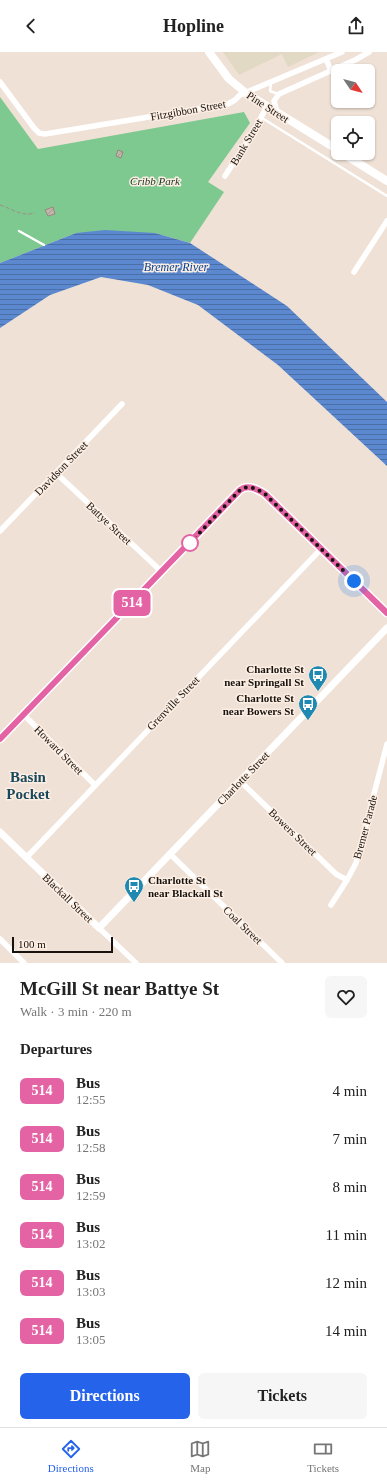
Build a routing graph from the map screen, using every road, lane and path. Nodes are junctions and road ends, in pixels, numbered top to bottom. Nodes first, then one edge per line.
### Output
1 (208, 52) edge
2 (342, 52) edge
3 (369, 52) edge
4 (326, 59) junction
5 (346, 64) edge
6 (331, 71) joint
7 (0, 82) edge
8 (271, 83) junction
9 (246, 93) junction
10 (279, 94) junction
11 (267, 106) junction
12 (278, 113) junction
13 (261, 118) junction
14 (331, 146) edge
15 (353, 160) edge
16 (224, 176) dead end
17 (387, 181) edge
18 (387, 196) edge
19 (0, 205) edge
20 (35, 212) dead end
21 (387, 221) edge
22 (19, 231) dead end
23 (44, 245) dead end
24 (354, 272) dead end
25 (122, 404) dead end
26 (56, 473) junction
27 (0, 531) edge
28 (321, 550) junction
29 (162, 572) junction
30 (387, 613) edge
31 (387, 628) edge
32 (24, 715) junction
33 (0, 739) edge
34 (387, 744) edge
35 (240, 781) junction
36 (95, 785) junction
37 (0, 832) edge
38 (170, 854) junction
39 (26, 858) junction
40 (347, 880) junction
41 (331, 905) dead end
42 (99, 928) junction
43 (0, 940) edge
44 (24, 963) edge
45 (136, 963) edge
46 (282, 963) edge

1 - 9 main road, Pine Street
2 - 4 street, Fitzgibbon Street
3 - 5 street
4 - 6 street
4 - 8 street, Fitzgibbon Street
6 - 10 street
7 - 9 street, Fitzgibbon Street
8 - 9 street, Fitzgibbon Street
8 - 10 lane
9 - 11 main road, Pine Street
10 - 12 street
11 - 12 main road, Pine Street
11 - 13 street, Bank Street
12 - 14 main road, Pine Street
13 - 16 street, Bank Street
13 - 18 lane, Pine Street
15 - 17 main road
19 - 20 path
21 - 24 street
22 - 23 lane
25 - 26 street, Davidson Street
26 - 27 street, Davidson Street
26 - 29 street, Battye Street
28 - 29 street
28 - 30 street
28 - 36 street, Grenville Street
29 - 32 street
31 - 35 street, Charlotte Street
32 - 33 street
32 - 36 street, Howard Street
34 - 40 street, Bremer Parade
35 - 38 street, Charlotte Street
35 - 40 street, Bowers Street
36 - 39 street, Grenville Street
37 - 39 street, Blackall Street
38 - 42 street, Charlotte Street
38 - 46 street, Coal Street
39 - 42 street, Blackall Street
40 - 41 street, Bremer Parade
42 - 45 street, Blackall Street
43 - 44 street

